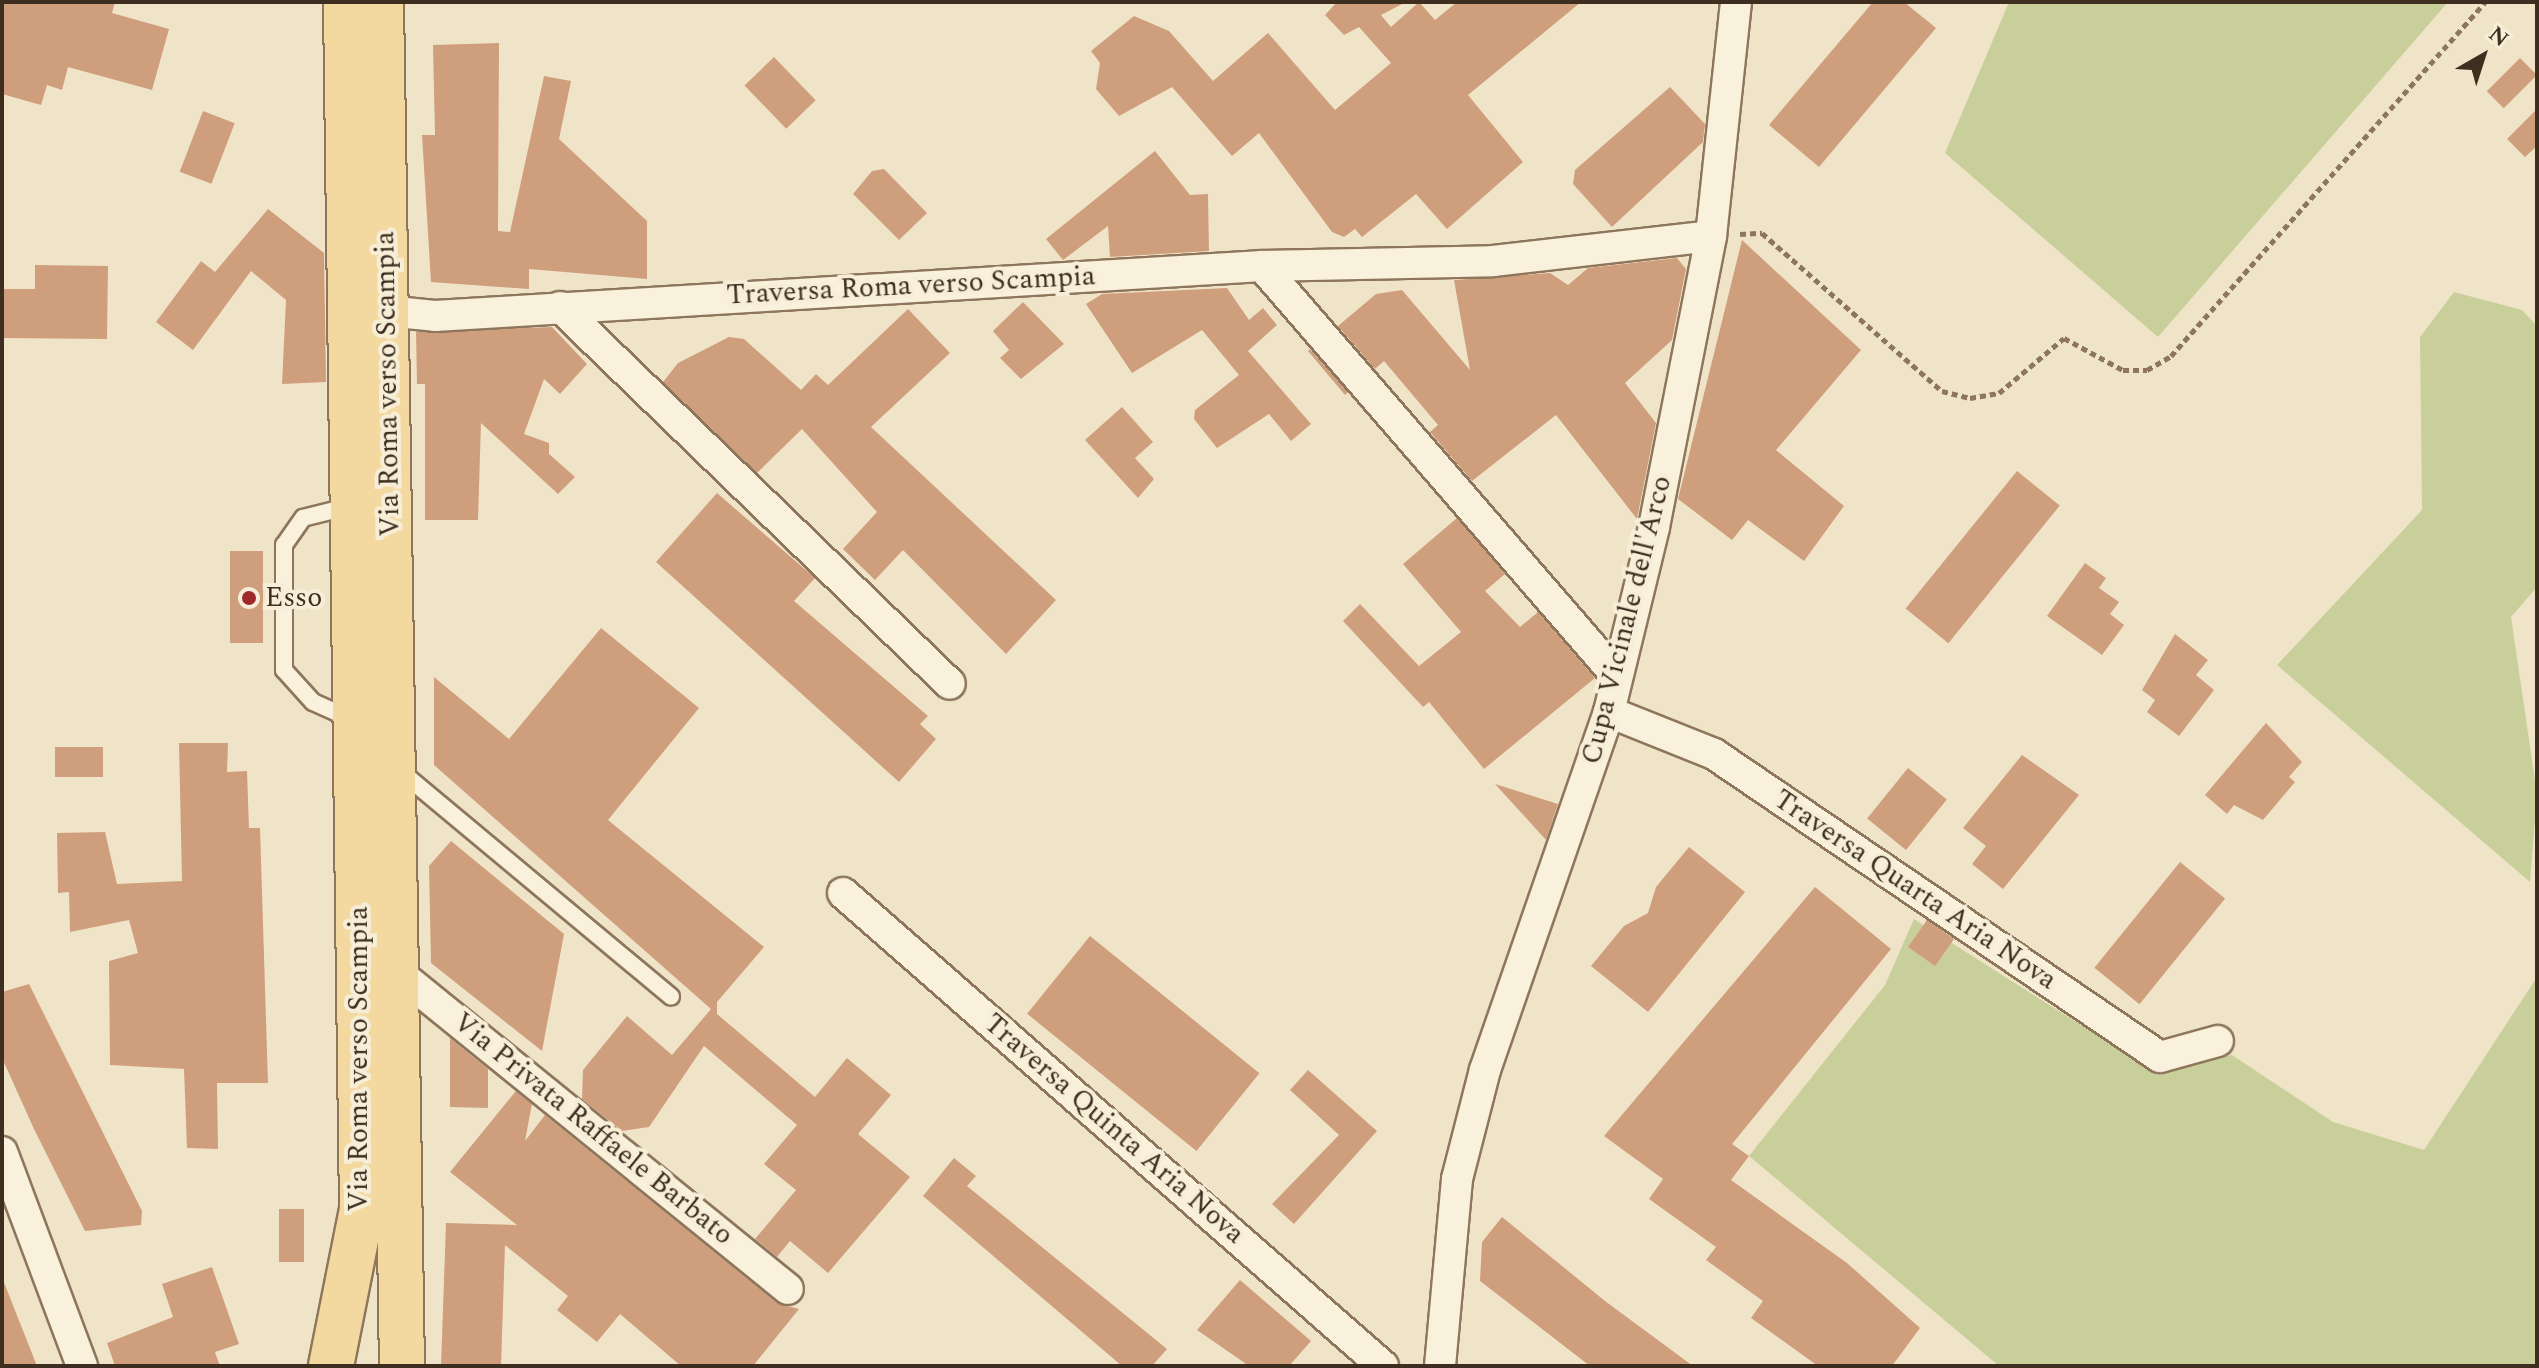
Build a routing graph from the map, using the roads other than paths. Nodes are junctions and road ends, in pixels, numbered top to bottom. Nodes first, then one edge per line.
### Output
1 (346, 2) edge
2 (381, 2) edge
3 (1736, 2) edge
4 (1711, 236) junction
5 (1262, 266) junction
6 (560, 307) junction
7 (386, 311) junction
8 (353, 505) junction
9 (1616, 675) junction
10 (950, 684) dead end
11 (1609, 712) junction
12 (369, 745) junction
13 (843, 893) dead end
14 (397, 972) junction
15 (671, 997) dead end
16 (2218, 1041) dead end
17 (2, 1152) edge
18 (788, 1289) dead end
19 (1448, 1361) edge
20 (82, 1366) edge
21 (331, 1366) edge
22 (402, 1366) edge
23 (1383, 1366) edge

1 - 8 main road, Via Roma verso Scampia
2 - 7 main road, Via Roma verso Scampia
3 - 4 street, Cupa Vicinale dell'Arco
4 - 5 street, Traversa Roma verso Scampia
4 - 9 street, Cupa Vicinale dell'Arco
5 - 6 street, Traversa Roma verso Scampia
5 - 9 street
6 - 7 street, Traversa Roma verso Scampia
6 - 10 street
7 - 12 main road, Via Roma verso Scampia
8 - 12 main road, Via Roma verso Scampia
8 - 12 lane
9 - 11 street, Cupa Vicinale dell'Arco
11 - 16 street, Traversa Quarta Aria Nova
11 - 19 street, Cupa Vicinale dell'Arco
12 - 14 main road, Via Roma verso Scampia
12 - 15 lane
12 - 21 main road, Via Roma verso Scampia
13 - 23 street, Traversa Quinta Aria Nova
14 - 18 street, Via Privata Raffaele Barbato
14 - 22 main road, Via Roma verso Scampia
17 - 20 street

